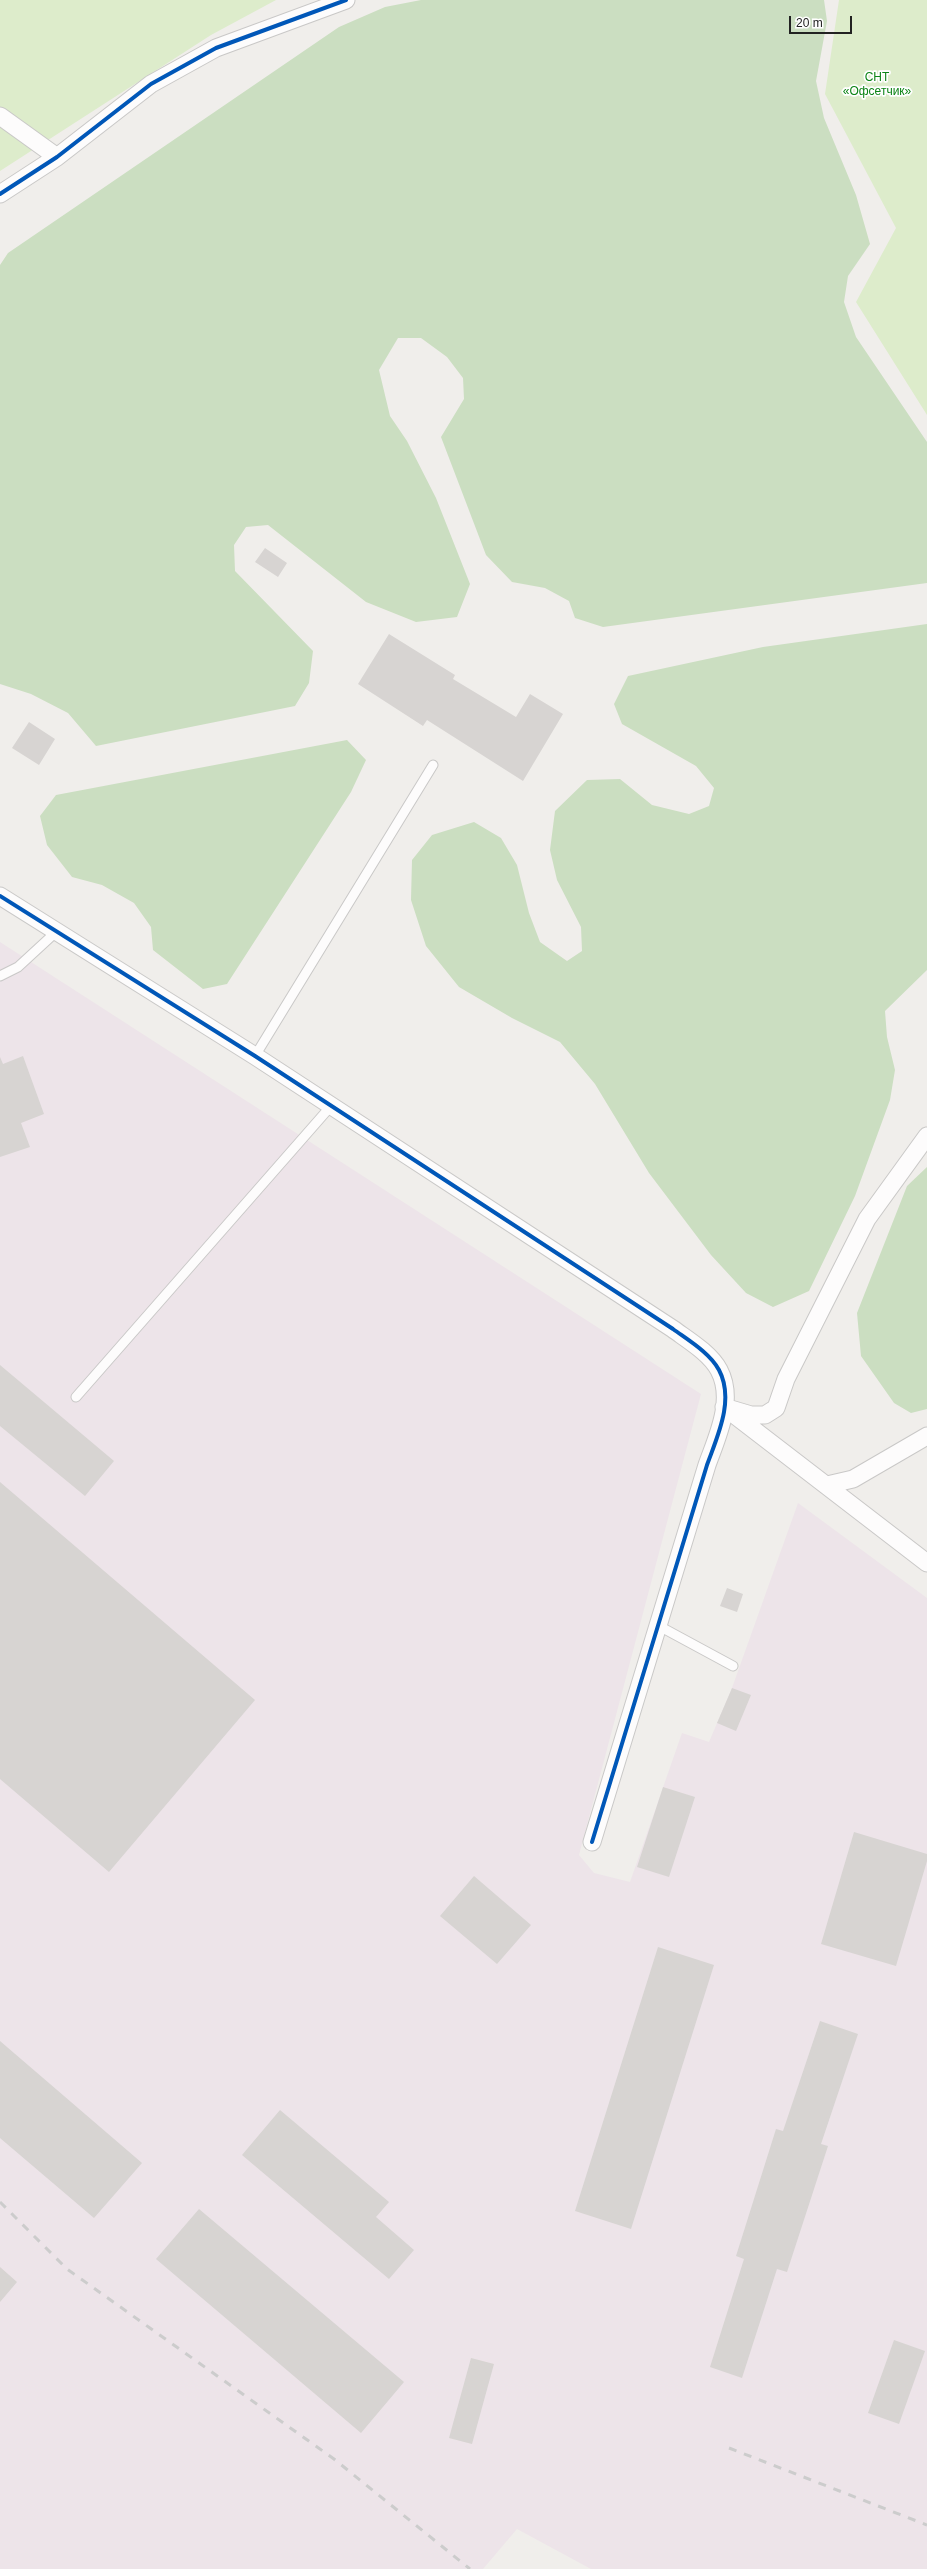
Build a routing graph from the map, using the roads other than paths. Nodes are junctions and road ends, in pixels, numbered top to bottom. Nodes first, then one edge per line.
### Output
1 (346, 0) edge
2 (0, 116) edge
3 (57, 157) junction
4 (0, 194) edge
5 (433, 765) dead end
6 (0, 896) edge
7 (56, 932) junction
8 (0, 976) edge
9 (255, 1056) junction
10 (331, 1106) junction
11 (927, 1136) edge
12 (76, 1397) dead end
13 (724, 1407) junction
14 (927, 1436) edge
15 (827, 1486) junction
16 (927, 1563) edge
17 (659, 1626) junction
18 (733, 1666) dead end
19 (592, 1842) dead end

1 - 3 street
2 - 3 street
3 - 4 street
5 - 9 lane
6 - 7 street
7 - 8 lane
7 - 9 street
9 - 10 street
10 - 12 lane
10 - 13 street
11 - 13 street
13 - 15 street
13 - 17 street
14 - 15 street
15 - 16 street
17 - 18 lane
17 - 19 street

